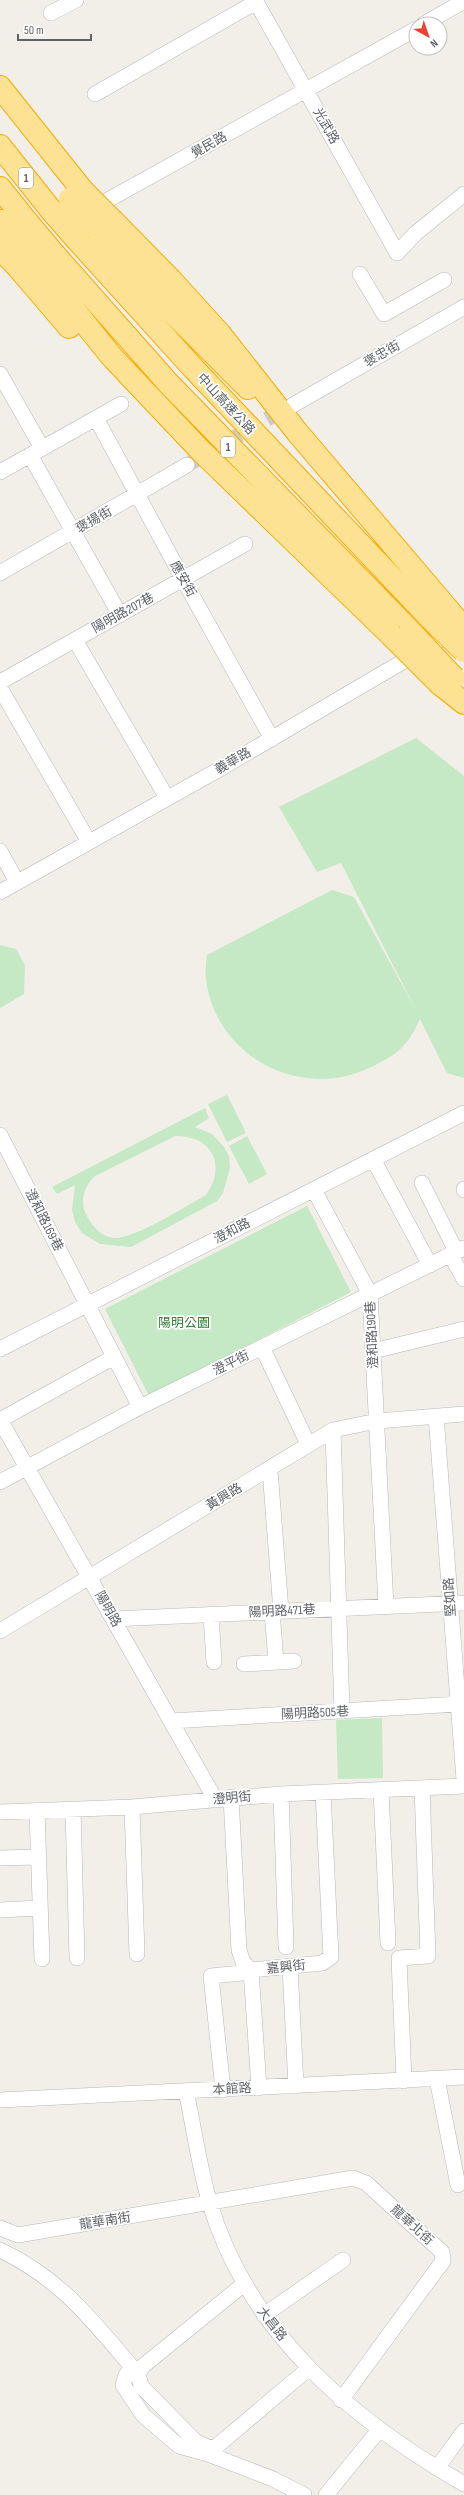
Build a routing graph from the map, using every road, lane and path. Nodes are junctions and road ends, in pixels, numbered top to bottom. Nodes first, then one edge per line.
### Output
1 (76, 0) edge
2 (255, 1) edge
3 (464, 1) edge
4 (51, 13) dead end
5 (438, 16) edge
6 (408, 34) edge
7 (0, 86) edge
8 (306, 92) junction
9 (95, 94) dead end
10 (0, 111) edge
11 (0, 146) edge
12 (0, 188) edge
13 (464, 194) edge
14 (76, 195) junction
15 (10, 232) edge
16 (0, 258) edge
17 (38, 264) junction
18 (360, 274) dead end
19 (444, 280) dead end
20 (464, 307) edge
21 (0, 374) edge
22 (297, 403) tunnel mouth
23 (121, 404) dead end
24 (96, 418) junction
25 (36, 451) junction
26 (194, 458) junction
27 (0, 472) edge
28 (138, 495) junction
29 (73, 531) junction
30 (245, 544) dead end
31 (0, 573) edge
32 (183, 579) junction
33 (437, 612) junction
34 (120, 615) junction
35 (464, 627) edge
36 (400, 633) junction
37 (75, 640) junction
38 (464, 651) edge
39 (0, 682) edge
40 (453, 683) edge
41 (0, 688) edge
42 (464, 703) edge
43 (272, 739) junction
44 (167, 798) junction
45 (89, 842) junction
46 (0, 851) edge
47 (17, 882) junction
48 (0, 892) edge
49 (464, 1113) edge
50 (0, 1135) edge
51 (373, 1159) junction
52 (422, 1182) dead end
53 (314, 1190) junction
54 (457, 1251) edge
55 (430, 1265) junction
56 (464, 1279) edge
57 (370, 1294) junction
58 (87, 1304) junction
59 (464, 1329) edge
60 (0, 1348) edge
61 (262, 1348) junction
62 (373, 1352) junction
63 (114, 1357) junction
64 (140, 1407) junction
65 (464, 1414) edge
66 (436, 1416) junction
67 (0, 1420) edge
68 (377, 1421) junction
69 (333, 1430) junction
70 (308, 1444) junction
71 (28, 1468) junction
72 (270, 1470) junction
73 (0, 1482) edge
74 (90, 1577) junction
75 (458, 1603) edge
76 (386, 1606) junction
77 (338, 1608) junction
78 (277, 1611) junction
79 (212, 1614) junction
80 (113, 1619) junction
81 (0, 1631) edge
82 (294, 1660) dead end
83 (214, 1662) dead end
84 (276, 1662) junction
85 (244, 1664) dead end
86 (459, 1704) junction
87 (342, 1711) junction
88 (171, 1721) junction
89 (464, 1779) edge
90 (464, 1786) edge
91 (422, 1788) junction
92 (381, 1790) junction
93 (323, 1792) junction
94 (281, 1794) junction
95 (231, 1798) junction
96 (215, 1799) junction
97 (132, 1807) junction
98 (73, 1809) junction
99 (37, 1811) junction
100 (0, 1812) edge
101 (37, 1857) junction
102 (0, 1858) edge
103 (39, 1908) junction
104 (0, 1910) edge
105 (388, 1943) dead end
106 (286, 1947) dead end
107 (137, 1954) dead end
108 (42, 1958) dead end
109 (77, 1958) dead end
110 (290, 1966) junction
111 (248, 1968) junction
112 (464, 2077) edge
113 (437, 2079) junction
114 (404, 2081) junction
115 (296, 2086) junction
116 (259, 2088) junction
117 (222, 2090) junction
118 (186, 2091) junction
119 (0, 2100) edge
120 (458, 2185) dead end
121 (210, 2204) junction
122 (0, 2228) edge
123 (0, 2250) edge
124 (343, 2260) dead end
125 (244, 2284) junction
126 (264, 2314) junction
127 (308, 2369) junction
128 (135, 2371) junction
129 (341, 2400) junction
130 (379, 2430) junction
131 (464, 2431) edge
132 (204, 2448) junction
133 (437, 2468) junction
134 (464, 2484) edge
135 (304, 2495) edge
136 (326, 2495) edge

1 - 4 street
2 - 8 street, 光武路
2 - 9 street
3 - 5 street
6 - 8 street, 覺民路
7 - 14 highway
8 - 13 street, 光武路
8 - 16 street, 覺民路
10 - 14 highway
11 - 33 highway, 中山高速公路 / 1, bridge
12 - 15 highway, 1
14 - 33 highway, bridge
15 - 17 highway, 1, bridge
15 - 17 highway, bridge
17 - 26 highway
17 - 36 highway, 1
18 - 19 street
20 - 22 street, 褒忠街
21 - 25 street
23 - 24 street
24 - 25 street
24 - 28 street, 應安街
25 - 27 street
25 - 29 street
26 - 28 street, 褒揚街
26 - 36 highway
28 - 29 street, 褒揚街
28 - 32 street, 應安街
29 - 31 street, 褒揚街
29 - 34 street
30 - 32 street, 陽明路207巷
32 - 34 street, 陽明路207巷
32 - 43 street, 應安街
33 - 35 highway, bridge
33 - 38 highway, 中山高速公路 / 1, bridge
34 - 37 street, 陽明路207巷
35 - 43 street, 義華路
36 - 40 highway, bridge
37 - 39 street, 陽明路207巷
37 - 44 street
40 - 42 highway
41 - 45 street
43 - 44 street, 義華路
44 - 45 street, 義華路
45 - 47 street, 義華路
46 - 47 street
47 - 48 street, 義華路
49 - 51 street, 澄和路
50 - 58 street, 澄和路169巷
51 - 53 street, 澄和路
51 - 55 street
52 - 54 street
53 - 57 street, 澄和路190巷
53 - 58 street, 澄和路
54 - 55 street, 澄平街
54 - 56 street
55 - 57 street, 澄平街
57 - 61 street, 澄平街
57 - 62 street, 澄和路190巷
58 - 60 street, 澄和路
58 - 63 street, 澄和路169巷
59 - 62 street
61 - 64 street, 澄平街
61 - 70 street
62 - 68 street, 澄和路190巷
63 - 64 street, 澄和路169巷
63 - 67 street
64 - 71 street, 澄平街
65 - 66 street, 黃興路
66 - 68 street, 黃興路
66 - 75 street, 堅如路
67 - 71 street, 陽明路
68 - 69 street, 黃興路
68 - 76 street, 澄和路190巷
69 - 70 street, 黃興路
69 - 77 street
70 - 72 street, 黃興路
71 - 73 street, 澄平街
71 - 74 street, 陽明路
72 - 74 street, 黃興路
72 - 78 street
74 - 80 street, 陽明路
74 - 81 street, 黃興路
75 - 76 street, 陽明路471巷
75 - 86 street, 堅如路
76 - 77 street, 陽明路471巷
77 - 78 street, 陽明路471巷
77 - 87 street
78 - 79 street, 陽明路471巷
78 - 84 street
79 - 80 street, 陽明路471巷
79 - 83 street
80 - 88 street, 陽明路
82 - 84 street
84 - 85 street
86 - 87 street, 陽明路505巷
86 - 89 street, 堅如路
87 - 88 street, 陽明路505巷
88 - 96 street, 陽明路
90 - 91 street, 澄明街
91 - 92 street, 澄明街
91 - 114 street
92 - 93 street, 澄明街
92 - 105 street
93 - 94 street, 澄明街
93 - 110 street, 嘉興街
94 - 95 street, 澄明街
94 - 106 street
95 - 96 street, 澄明街
95 - 111 street
96 - 97 street, 澄明街
97 - 98 street, 澄明街
97 - 107 street
98 - 99 street, 澄明街
98 - 109 street
99 - 100 street, 澄明街
99 - 101 street
101 - 102 street
101 - 103 street
103 - 104 street
103 - 108 street
110 - 111 street, 嘉興街
110 - 115 street
111 - 116 street
111 - 117 street
112 - 113 street, 本館路
113 - 114 street, 本館路
113 - 120 street
114 - 115 street, 本館路
115 - 116 street, 本館路
116 - 117 street, 本館路
117 - 118 street, 本館路
118 - 119 street, 本館路
118 - 121 street, 大昌路
121 - 122 street, 龍華南街
121 - 125 street, 大昌路
121 - 129 street, 龍華北街
123 - 128 street
124 - 126 street
125 - 126 street, 大昌路
125 - 128 street
126 - 127 street, 大昌路
127 - 129 street, 大昌路
127 - 132 street
128 - 132 street
128 - 132 street
129 - 130 street, 大昌路
130 - 133 street, 大昌路
130 - 136 street
131 - 133 street
132 - 135 street
133 - 134 street, 大昌路

